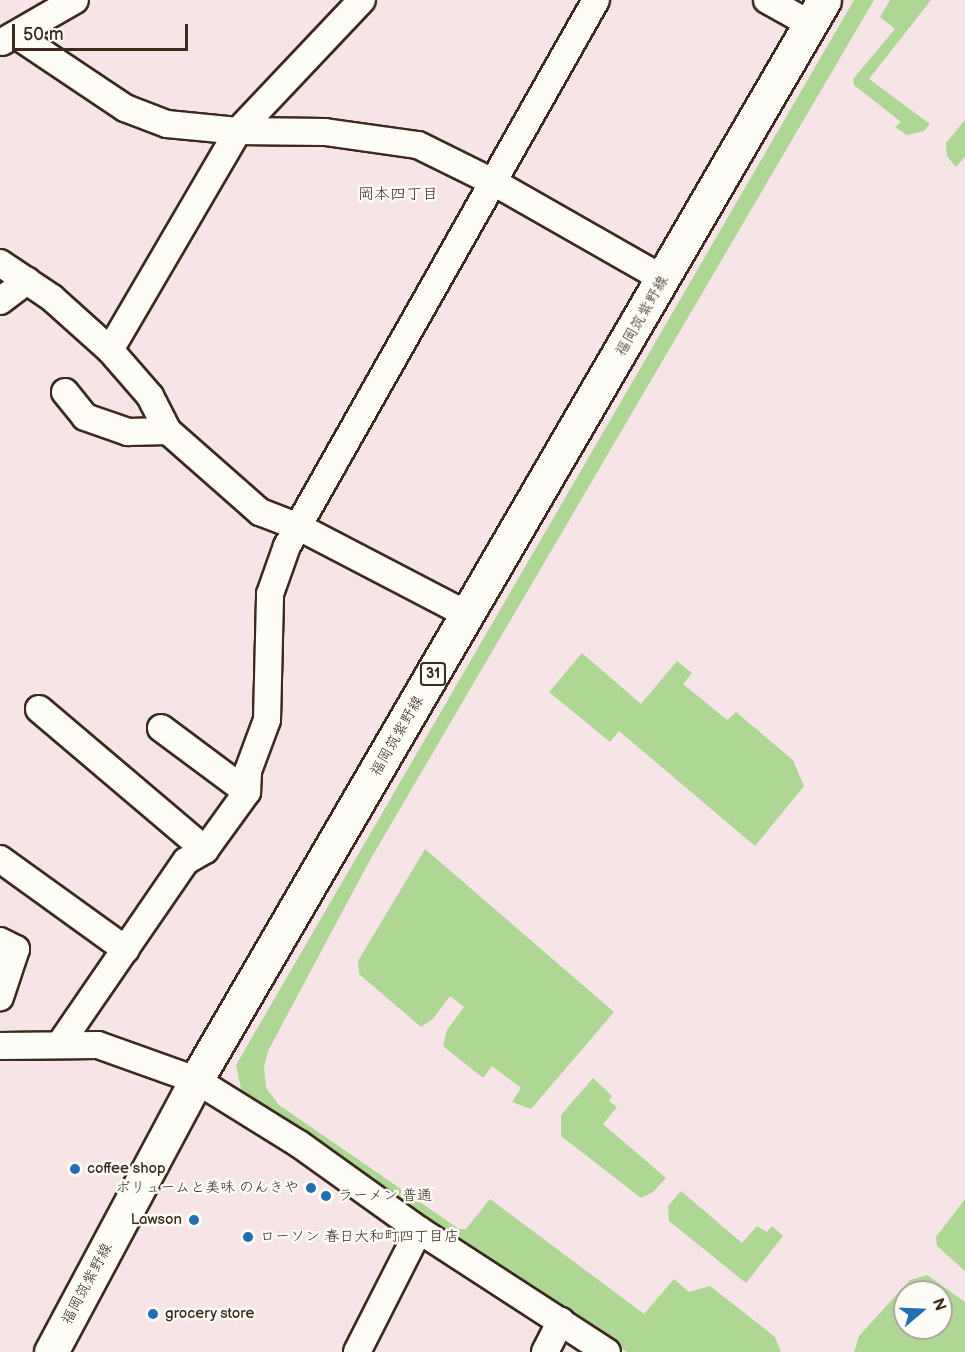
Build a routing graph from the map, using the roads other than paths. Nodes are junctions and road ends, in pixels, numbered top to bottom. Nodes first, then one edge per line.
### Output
1 (75, 0) edge
2 (362, 0) edge
3 (596, 0) edge
4 (767, 0) edge
5 (817, 12) edge
6 (8, 39) edge
7 (238, 131) junction
8 (495, 183) junction
9 (0, 263) edge
10 (663, 279) junction
11 (27, 281) junction
12 (0, 301) edge
13 (110, 350) junction
14 (65, 392) dead end
15 (168, 431) junction
16 (300, 527) junction
17 (468, 615) junction
18 (39, 710) dead end
19 (161, 728) dead end
20 (247, 792) junction
21 (205, 850) junction
22 (0, 859) edge
23 (0, 941) edge
24 (126, 951) junction
25 (0, 997) edge
26 (60, 1044) junction
27 (0, 1046) edge
28 (196, 1080) junction
29 (419, 1230) junction
30 (561, 1321) junction
31 (51, 1352) edge
32 (357, 1352) edge
33 (545, 1352) edge
34 (607, 1352) edge

1 - 6 street
2 - 7 street
3 - 8 street
4 - 5 street
5 - 10 main road, 福岡筑紫野線 / 31
6 - 7 street
7 - 8 street
7 - 13 street
8 - 10 street
8 - 16 street
9 - 11 street
10 - 17 main road, 福岡筑紫野線 / 31
11 - 12 street
11 - 13 street
13 - 15 street
14 - 15 street
15 - 16 street
16 - 17 street
16 - 20 street
17 - 28 main road, 福岡筑紫野線 / 31
18 - 21 street
19 - 20 street
20 - 21 street
21 - 24 street
22 - 24 street
23 - 25 street
24 - 26 street
26 - 27 street
26 - 28 street
28 - 29 street
28 - 31 main road, 福岡筑紫野線 / 31
29 - 30 street
29 - 32 street
30 - 33 street
30 - 34 street

